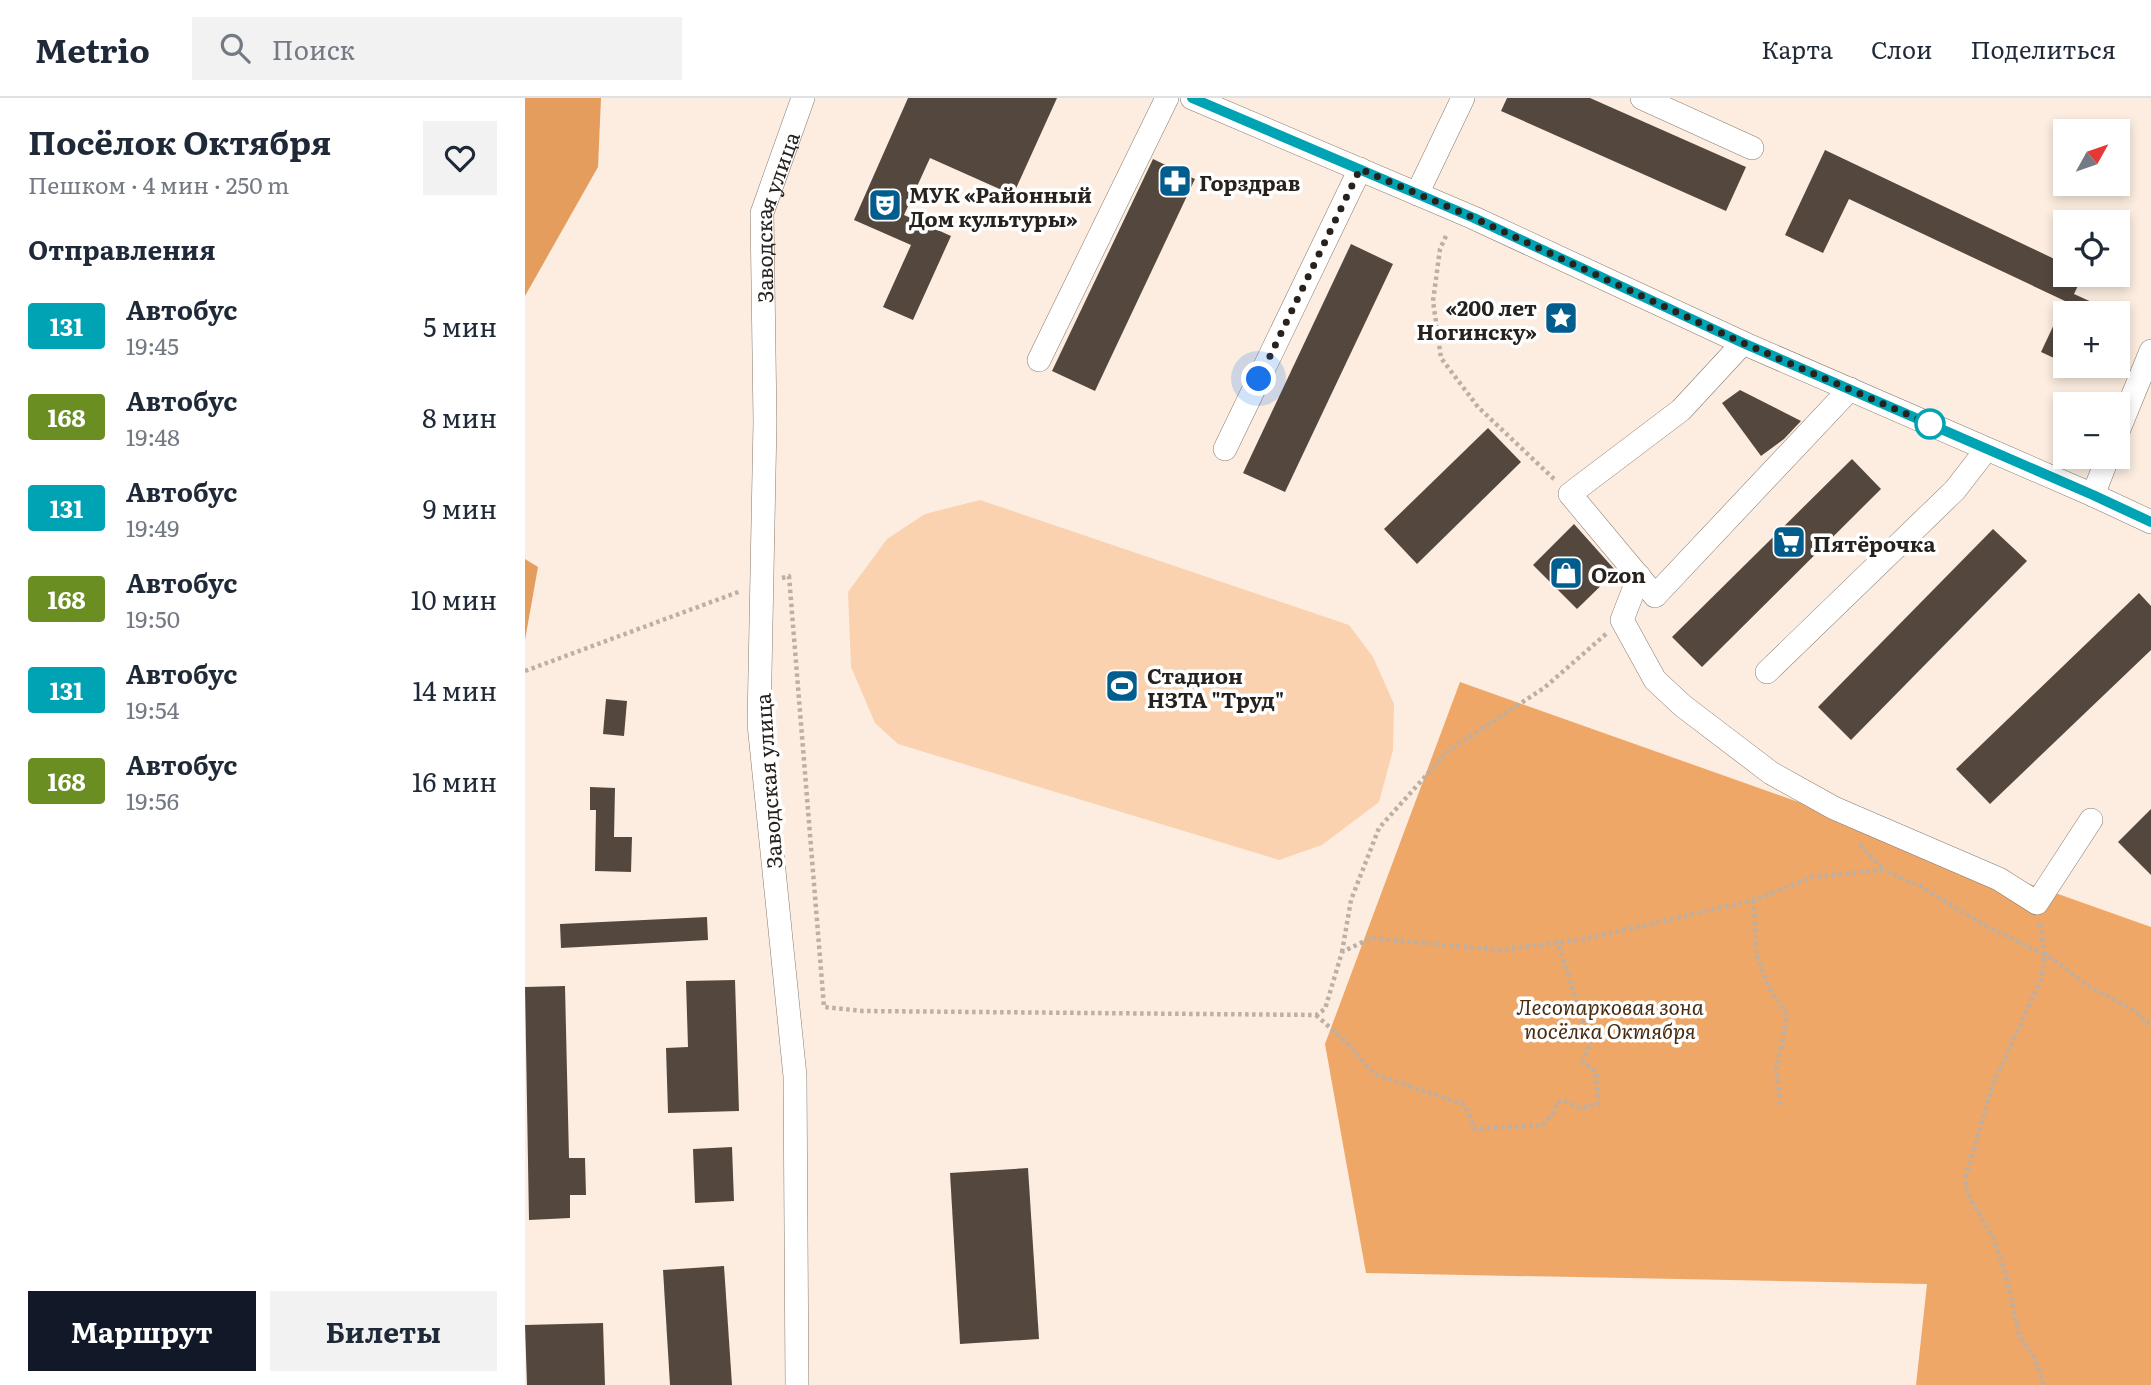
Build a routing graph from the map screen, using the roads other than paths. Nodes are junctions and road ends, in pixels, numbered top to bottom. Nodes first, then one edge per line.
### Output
1 (803, 98) edge
2 (1167, 98) edge
3 (1192, 98) edge
4 (1463, 98) edge
5 (1642, 98) edge
6 (1752, 148) dead end
7 (1360, 169) junction
8 (1417, 194) junction
9 (1743, 343) junction
10 (2151, 351) edge
11 (1039, 360) dead end
12 (1850, 388) junction
13 (2130, 402) edge
14 (1225, 449) dead end
15 (1986, 450) junction
16 (2103, 469) edge
17 (2093, 495) junction
18 (2151, 522) edge
19 (1639, 576) junction
20 (1767, 672) dead end
21 (2091, 821) dead end
22 (797, 1385) edge

1 - 22 street, Заводская улица
2 - 11 street
3 - 7 street
4 - 8 street
5 - 6 street
7 - 8 street
7 - 14 street
8 - 9 street
9 - 12 street
9 - 19 street
10 - 13 street
12 - 15 street
12 - 19 street
15 - 17 street
15 - 20 street
16 - 17 street
17 - 18 street
19 - 21 street

